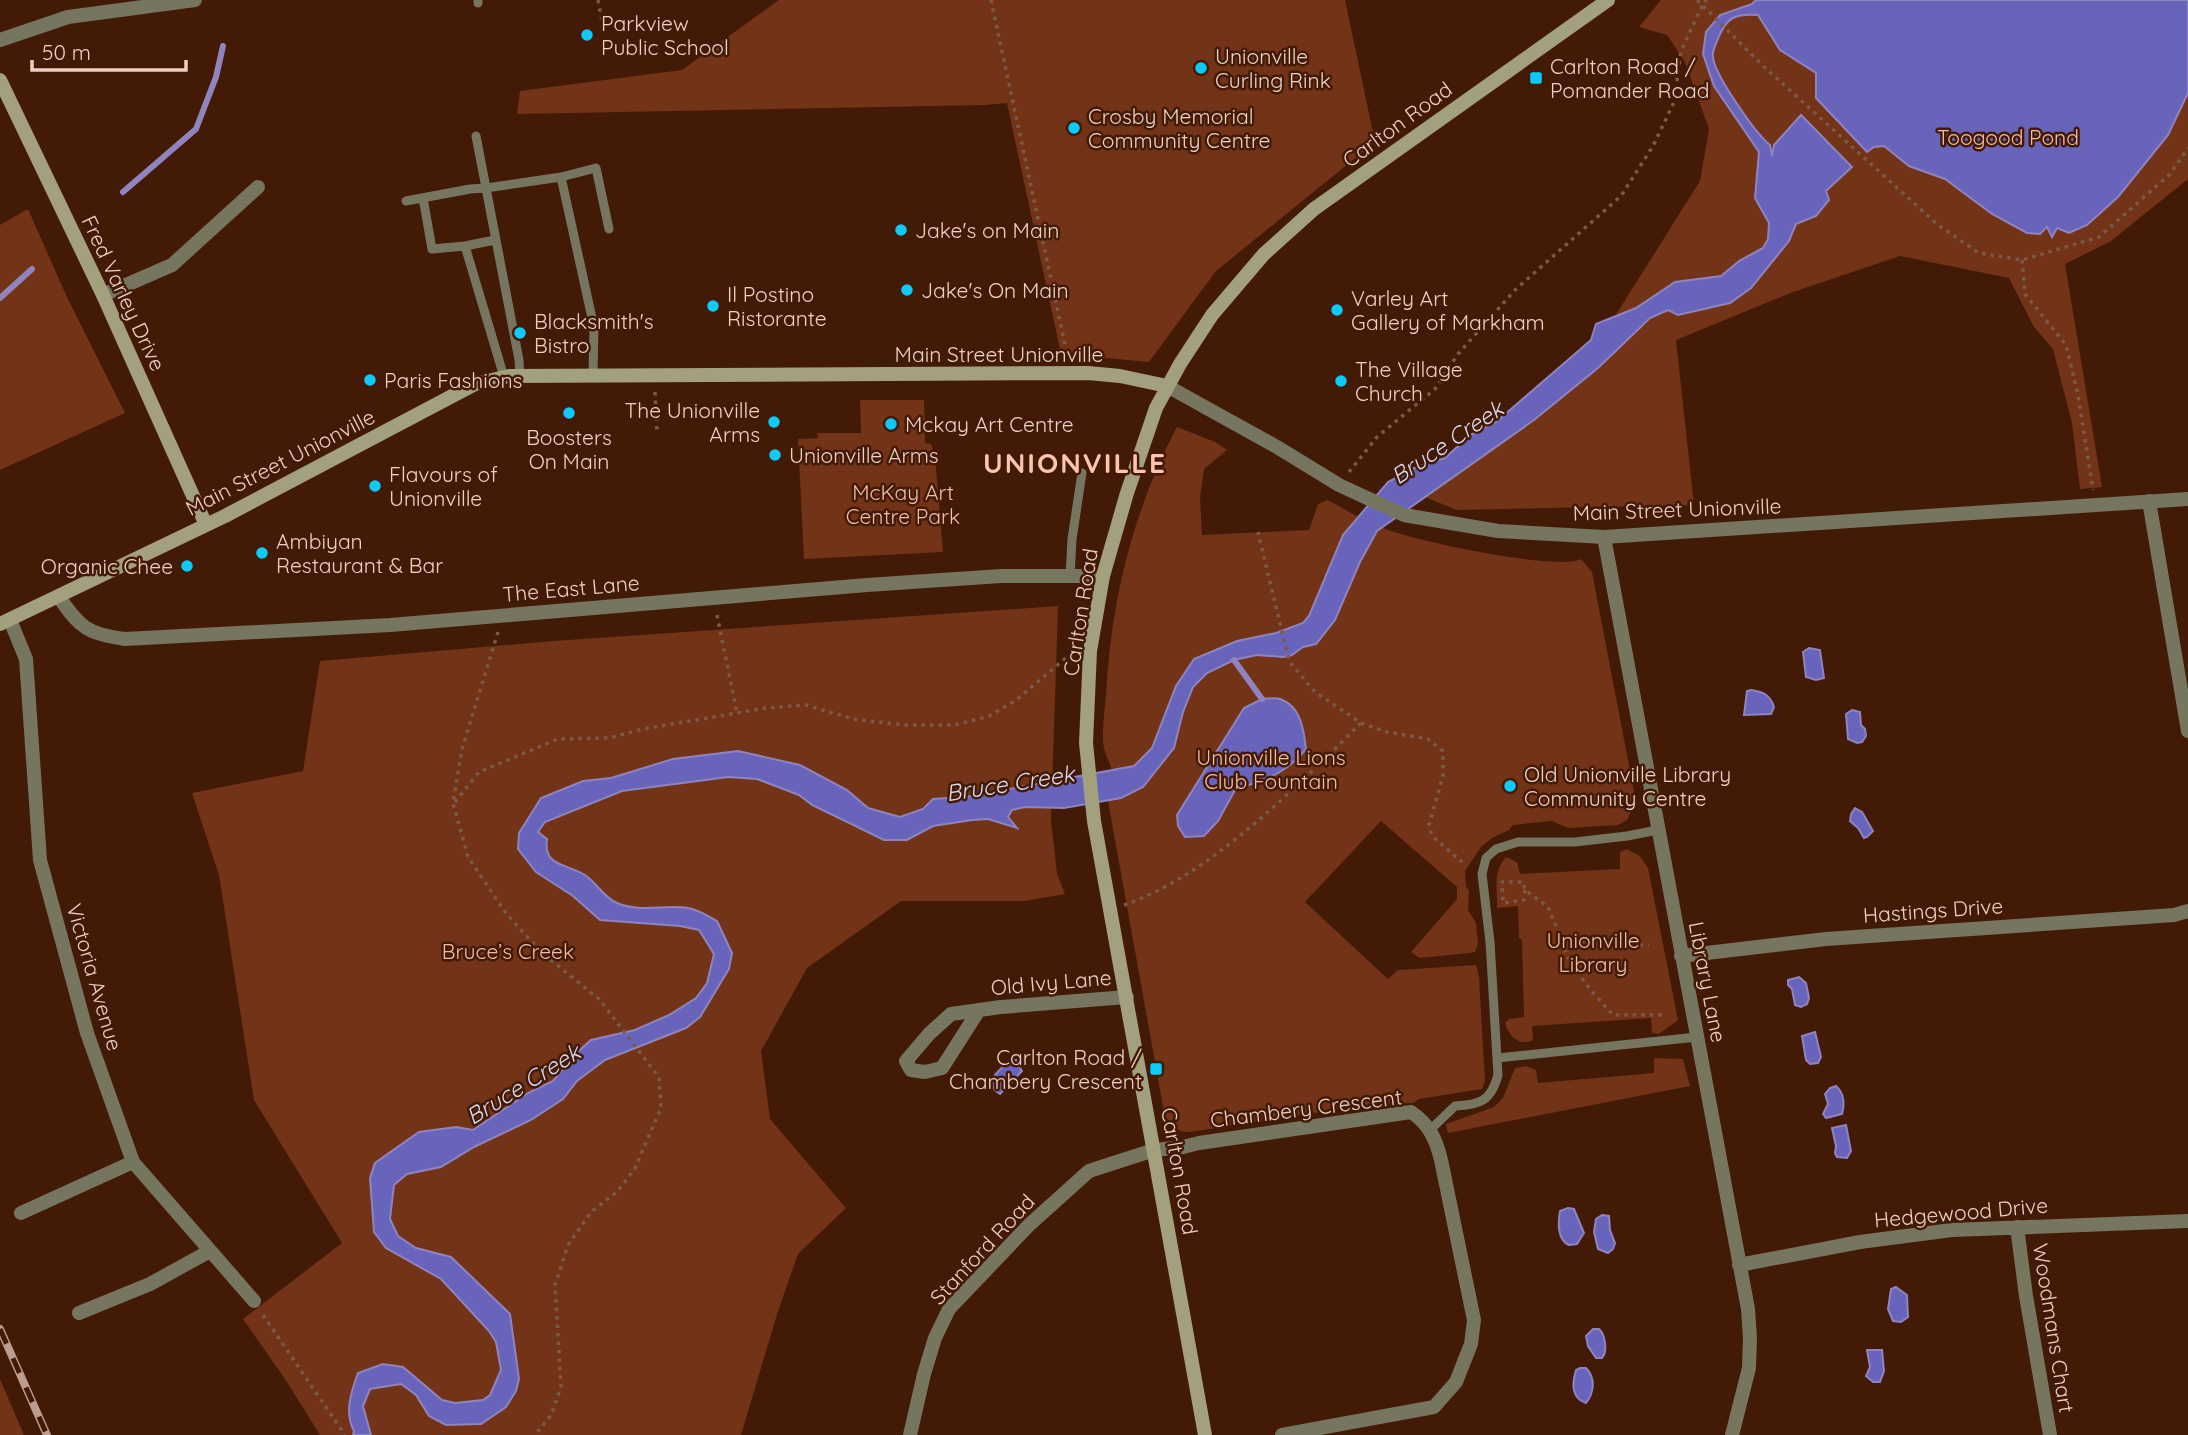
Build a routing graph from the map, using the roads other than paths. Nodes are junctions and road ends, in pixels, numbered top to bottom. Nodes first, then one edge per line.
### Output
1 (195, 0) edge
2 (1602, 2) edge
3 (0, 40) edge
4 (0, 80) edge
5 (476, 136) dead end
6 (561, 177) junction
7 (258, 187) dead end
8 (486, 188) junction
9 (423, 198) junction
10 (406, 201) dead end
11 (609, 229) dead end
12 (495, 240) junction
13 (465, 246) junction
14 (103, 295) junction
15 (593, 375) junction
16 (520, 376) junction
17 (504, 377) junction
18 (1167, 386) junction
19 (1082, 473) dead end
20 (2188, 499) edge
21 (2149, 501) junction
22 (206, 525) junction
23 (1604, 537) junction
24 (1103, 576) junction
25 (1070, 577) junction
26 (59, 597) junction
27 (5, 622) edge
28 (2188, 731) edge
29 (1658, 830) junction
30 (2188, 911) edge
31 (1681, 956) junction
32 (1127, 997) junction
33 (979, 1010) junction
34 (1697, 1037) junction
35 (1497, 1058) junction
36 (1430, 1130) junction
37 (1154, 1150) junction
38 (133, 1162) junction
39 (20, 1213) dead end
40 (2188, 1221) edge
41 (2017, 1227) junction
42 (210, 1251) junction
43 (1739, 1265) junction
44 (254, 1301) road end
45 (79, 1313) dead end
46 (910, 1435) edge
47 (1205, 1435) edge
48 (1282, 1435) edge
49 (1732, 1435) edge
50 (2050, 1435) edge

1 - 3 street
2 - 18 main road, Carlton Road
4 - 14 main road, Fred Varley Drive
5 - 8 lane
6 - 8 lane
6 - 11 lane
6 - 15 lane
7 - 14 street
8 - 9 lane
8 - 12 lane
9 - 10 lane
9 - 13 lane
12 - 13 lane
12 - 16 lane
13 - 17 lane
14 - 22 main road, Fred Varley Drive
15 - 16 main road, Main Street Unionville
15 - 18 main road, Main Street Unionville
16 - 17 main road, Main Street Unionville
17 - 22 main road, Main Street Unionville
18 - 23 street, Main Street Unionville
18 - 24 main road, Carlton Road
19 - 25 lane
20 - 21 street, Main Street Unionville
21 - 23 street, Main Street Unionville
21 - 28 street
22 - 26 main road, Main Street Unionville
23 - 29 street, Library Lane
24 - 25 street, The East Lane
24 - 32 main road, Carlton Road
25 - 26 street, The East Lane
26 - 27 main road, Main Street Unionville
27 - 38 street, Victoria Avenue
29 - 31 street, Library Lane
29 - 35 lane
30 - 31 street, Hastings Drive
31 - 34 street, Library Lane
32 - 33 street, Old Ivy Lane
32 - 37 main road, Carlton Road
33 - 33 street, Old Ivy Lane
34 - 35 lane
34 - 43 street, Library Lane
35 - 36 lane
36 - 37 street, Chambery Crescent
36 - 48 street
37 - 46 street, Stanford Road
37 - 47 main road, Carlton Road
38 - 39 street
38 - 42 street, Victoria Avenue
40 - 41 street, Hedgewood Drive
41 - 43 street, Hedgewood Drive
41 - 50 street, Woodmans Chart
42 - 44 street, Victoria Avenue
42 - 45 street
43 - 49 street, Library Lane

